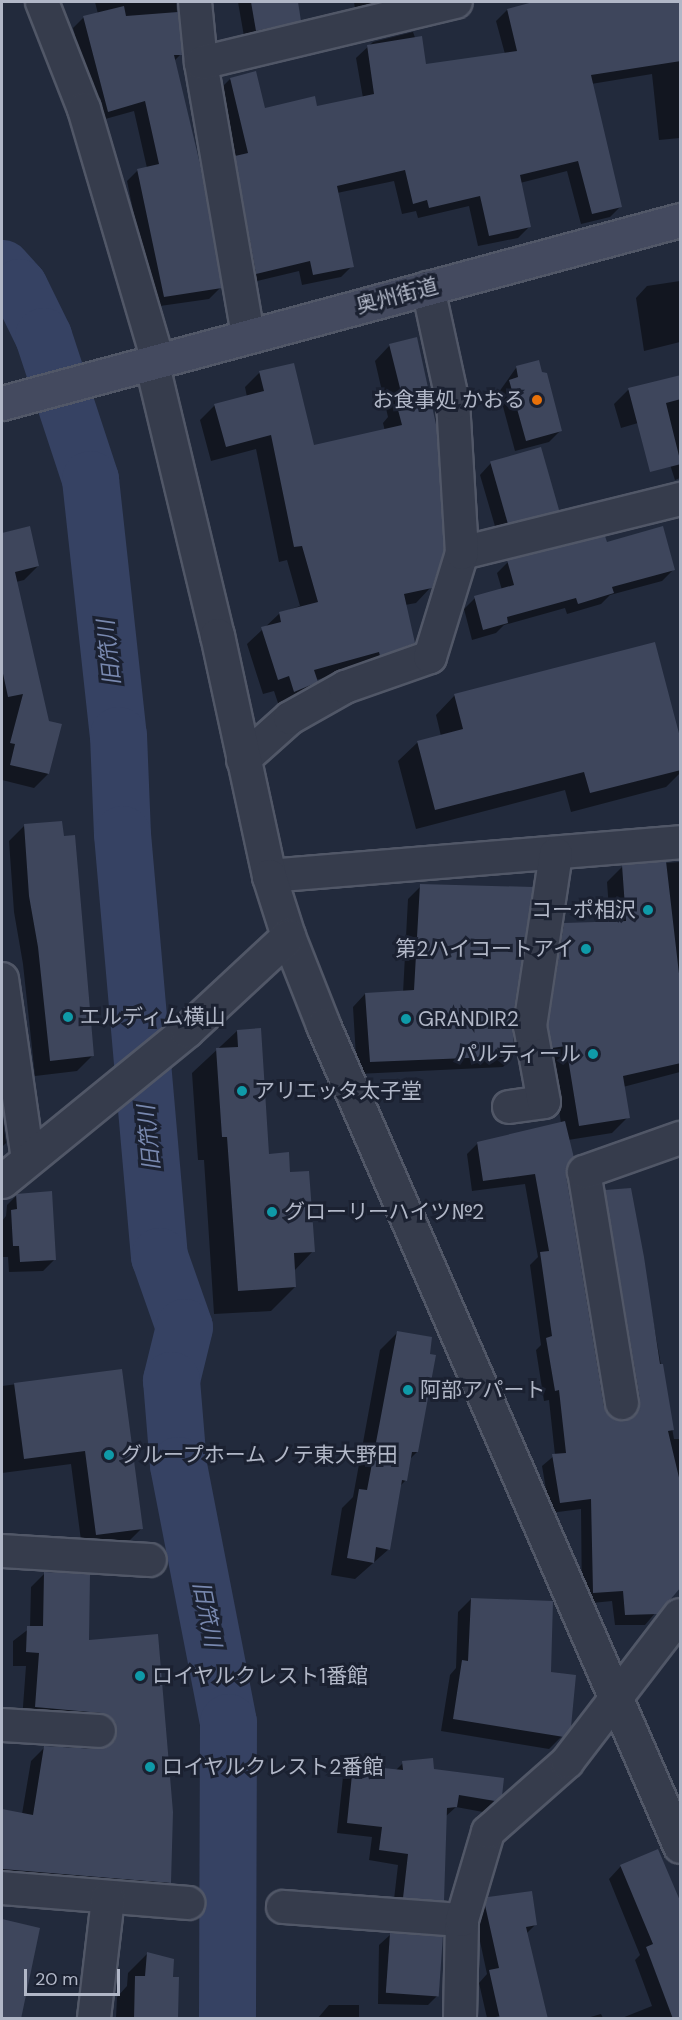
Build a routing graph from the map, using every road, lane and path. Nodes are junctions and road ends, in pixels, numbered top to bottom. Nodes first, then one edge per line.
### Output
1 (42, 2) edge
2 (195, 2) edge
3 (456, 2) edge
4 (201, 63) junction
5 (681, 219) edge
6 (428, 288) junction
7 (248, 335) junction
8 (154, 361) junction
9 (2, 403) edge
10 (681, 499) edge
11 (462, 553) junction
12 (243, 760) junction
13 (681, 842) edge
14 (556, 854) junction
15 (269, 876) junction
16 (288, 936) junction
17 (2, 979) edge
18 (509, 1107) dead end
19 (681, 1138) edge
20 (27, 1160) junction
21 (2, 1181) edge
22 (622, 1403) dead end
23 (2, 1551) edge
24 (150, 1560) dead end
25 (681, 1614) edge
26 (615, 1697) junction
27 (2, 1725) edge
28 (99, 1731) dead end
29 (681, 1846) edge
30 (2, 1888) edge
31 (108, 1898) junction
32 (188, 1903) dead end
33 (283, 1907) dead end
34 (462, 1920) junction
35 (94, 2019) edge
36 (460, 2019) edge

1 - 8 street
2 - 4 street
3 - 4 street
4 - 7 street
5 - 6 main road, 奥州街道
6 - 7 main road, 奥州街道
6 - 11 street
7 - 8 main road, 奥州街道
8 - 9 main road, 奥州街道
8 - 12 street
10 - 11 street
11 - 12 street
12 - 15 street
13 - 14 street
14 - 15 street
14 - 18 street
15 - 16 street
16 - 20 street
16 - 26 street
17 - 20 street
19 - 22 street
20 - 21 street
23 - 24 street
25 - 26 street
26 - 29 street
26 - 34 street
27 - 28 street
30 - 31 street
31 - 32 street
31 - 35 street
33 - 34 street
34 - 36 street

